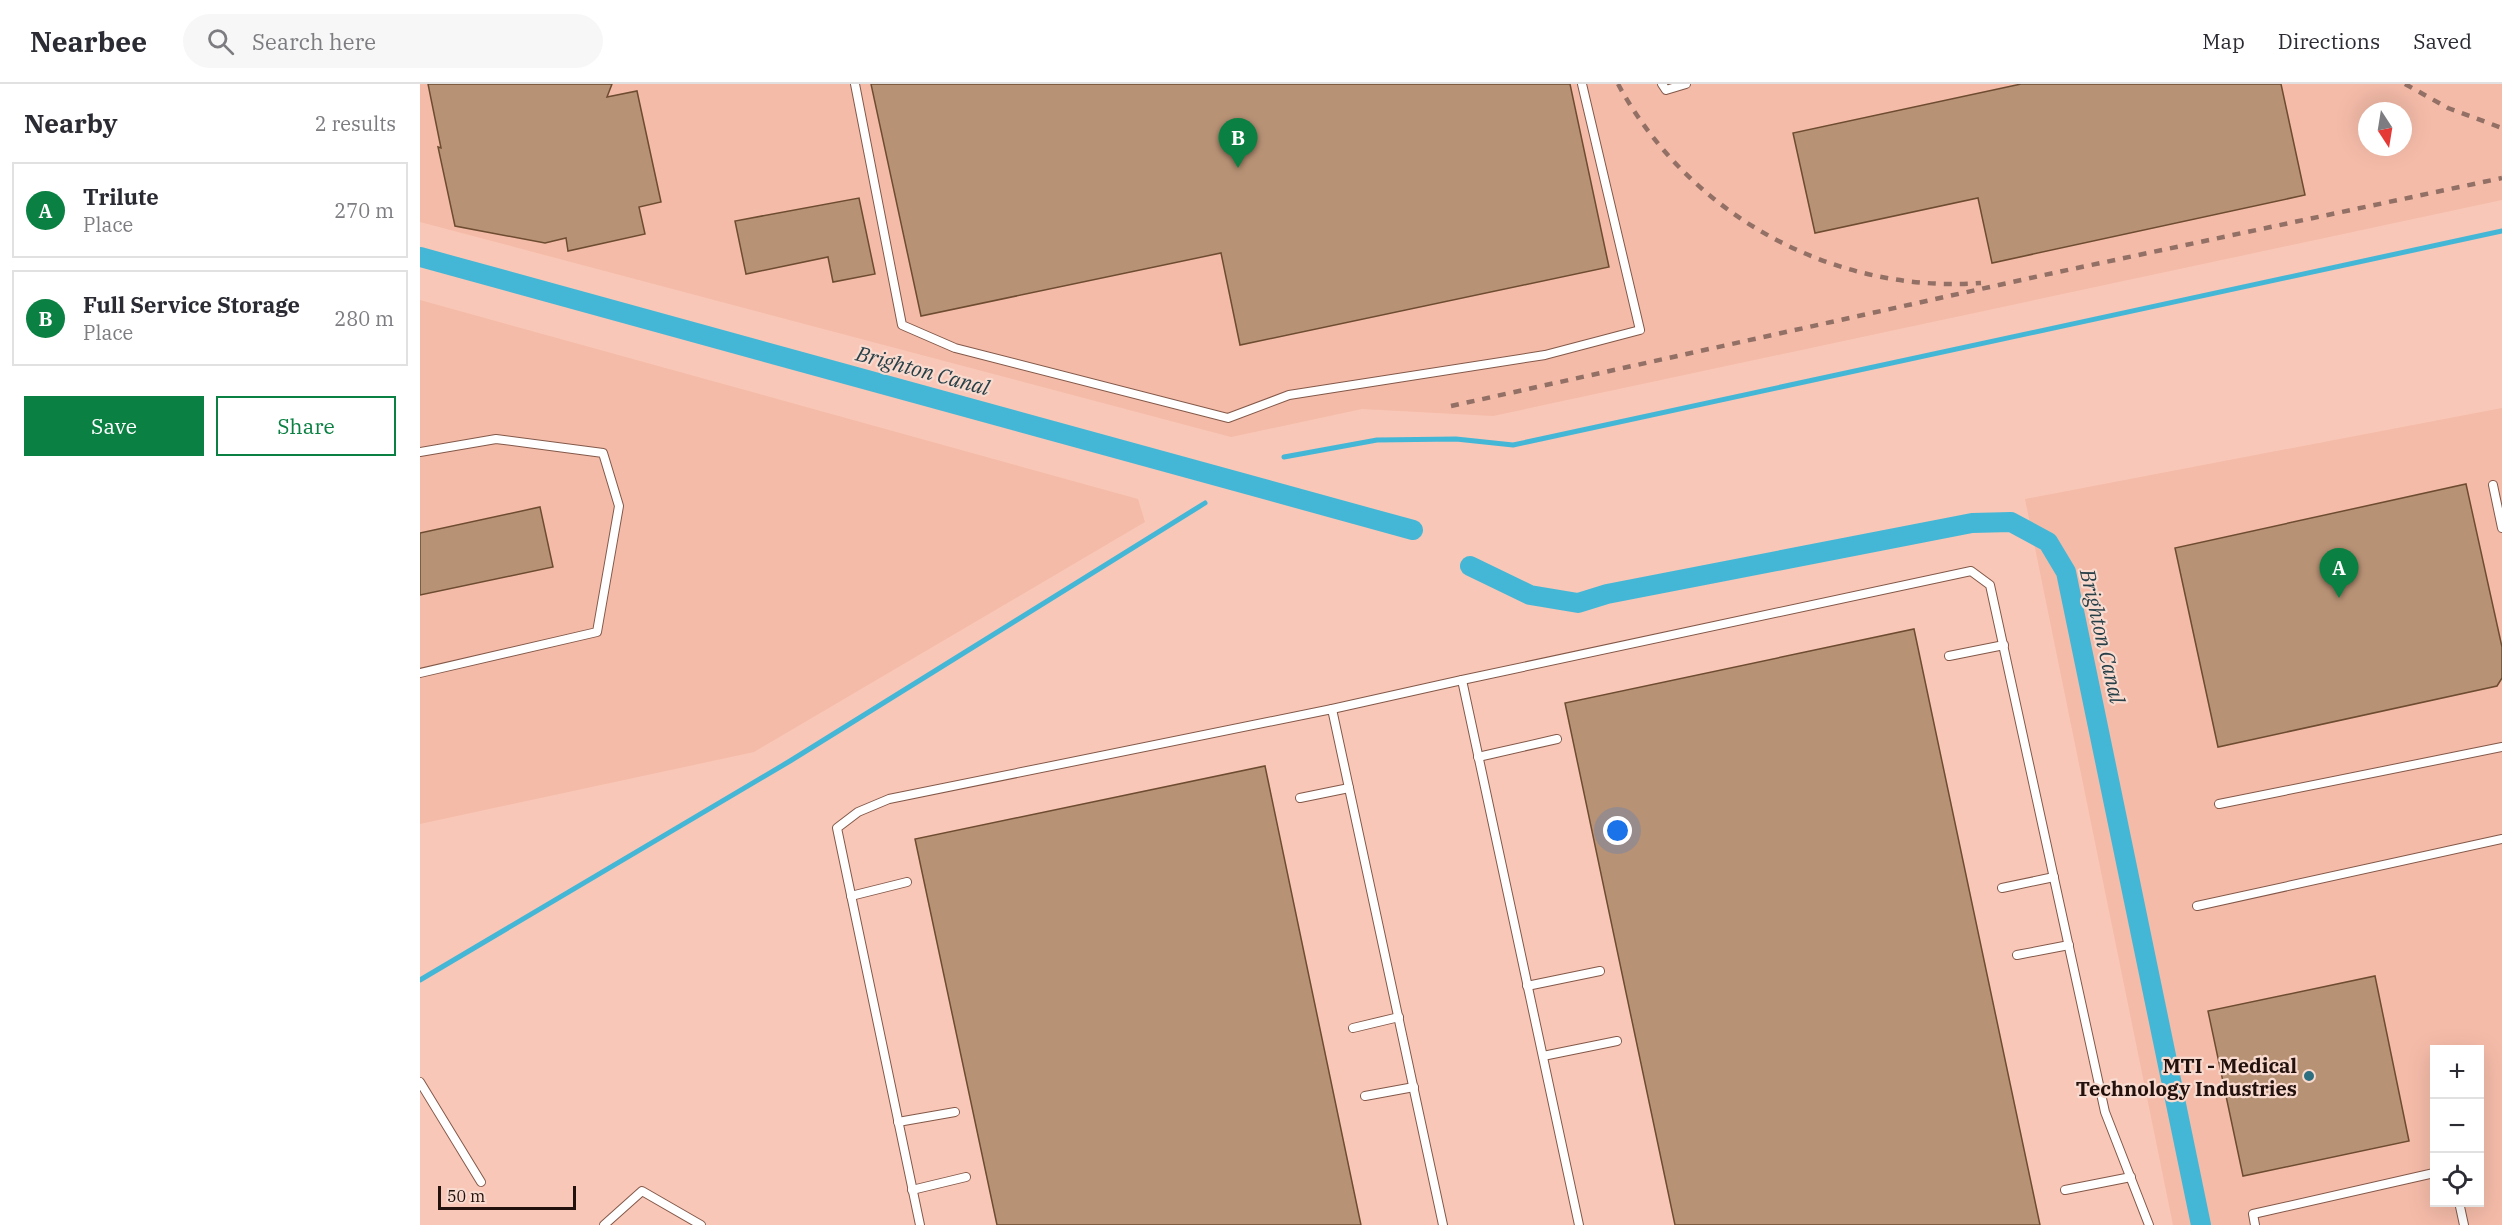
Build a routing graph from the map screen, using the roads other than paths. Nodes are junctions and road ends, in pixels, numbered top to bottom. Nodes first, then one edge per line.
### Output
1 (855, 84) edge
2 (1582, 84) edge
3 (1662, 84) edge
4 (1686, 84) edge
5 (420, 452) edge
6 (2493, 486) dead end
7 (2502, 528) edge
8 (2004, 645) junction
9 (1949, 656) dead end
10 (420, 673) edge
11 (1462, 680) junction
12 (1332, 709) junction
13 (1557, 739) dead end
14 (2502, 747) edge
15 (1478, 757) junction
16 (1349, 788) junction
17 (1300, 798) dead end
18 (2219, 804) dead end
19 (2502, 839) edge
20 (2054, 877) junction
21 (907, 882) dead end
22 (2002, 888) dead end
23 (851, 896) junction
24 (2197, 906) dead end
25 (2069, 945) junction
26 (2017, 955) dead end
27 (1600, 971) dead end
28 (1527, 986) junction
29 (1399, 1017) junction
30 (1353, 1028) dead end
31 (1617, 1041) dead end
32 (1543, 1056) junction
33 (420, 1082) edge
34 (1414, 1087) junction
35 (1365, 1096) dead end
36 (955, 1112) dead end
37 (898, 1122) junction
38 (2430, 1174) edge
39 (966, 1177) dead end
40 (2130, 1177) junction
41 (481, 1182) dead end
42 (912, 1190) junction
43 (2065, 1190) dead end
44 (2460, 1207) edge
45 (604, 1225) edge
46 (701, 1225) edge
47 (920, 1225) edge
48 (1443, 1225) edge
49 (1579, 1225) edge
50 (2149, 1225) edge
51 (2255, 1225) edge
52 (2464, 1225) edge

1 - 2 lane
3 - 4 lane
5 - 10 lane
6 - 7 lane
8 - 9 lane
8 - 11 lane
8 - 20 lane
11 - 12 lane
11 - 15 lane
12 - 16 lane
12 - 23 lane
13 - 15 lane
14 - 18 lane
15 - 28 lane
16 - 17 lane
16 - 29 lane
19 - 24 lane
20 - 22 lane
20 - 25 lane
21 - 23 lane
23 - 37 lane
25 - 26 lane
25 - 40 lane
27 - 28 lane
28 - 32 lane
29 - 30 lane
29 - 34 lane
31 - 32 lane
32 - 49 lane
33 - 41 lane
34 - 35 lane
34 - 48 lane
36 - 37 lane
37 - 42 lane
38 - 51 lane
39 - 42 lane
40 - 43 lane
40 - 50 lane
42 - 47 lane
44 - 52 lane
45 - 46 lane

